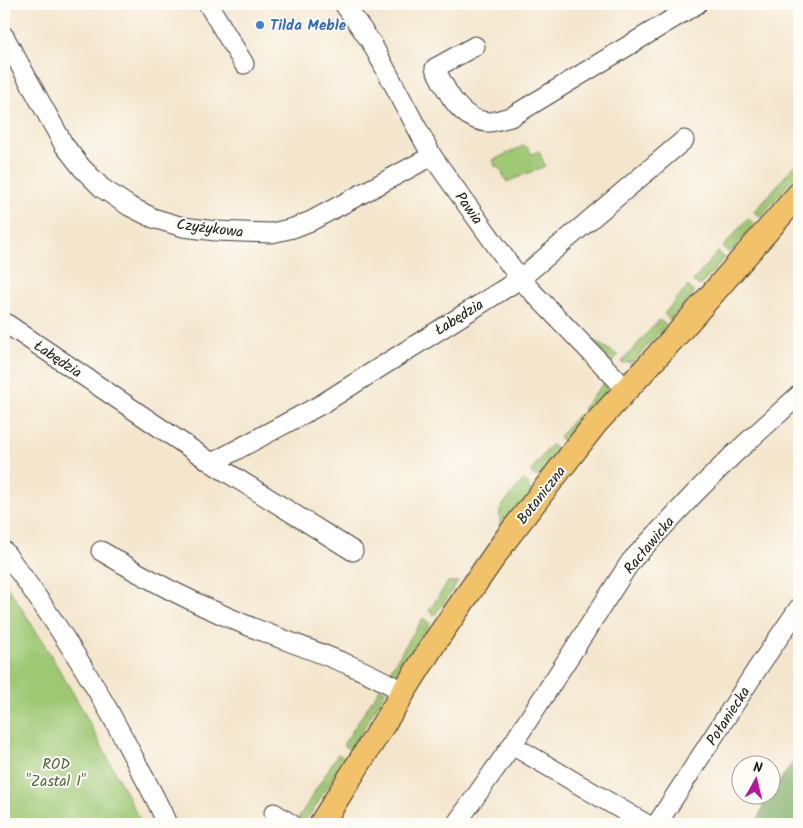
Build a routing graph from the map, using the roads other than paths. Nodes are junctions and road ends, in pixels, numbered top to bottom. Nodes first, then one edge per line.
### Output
1 (208, 4) edge
2 (344, 4) edge
3 (697, 4) edge
4 (4, 36) edge
5 (475, 46) dead end
6 (244, 64) dead end
7 (684, 140) dead end
8 (432, 156) junction
9 (799, 194) edge
10 (520, 279) junction
11 (4, 322) edge
12 (626, 389) junction
13 (799, 394) edge
14 (212, 463) junction
15 (4, 551) edge
16 (101, 551) dead end
17 (353, 551) dead end
18 (799, 608) edge
19 (403, 692) junction
20 (512, 746) junction
21 (274, 813) dead end
22 (167, 823) edge
23 (291, 824) edge
24 (320, 824) edge
25 (456, 824) edge
26 (646, 824) edge
27 (658, 824) edge

1 - 6 street
2 - 8 street, Pawia
3 - 5 street
4 - 8 street, Czyżykowa
7 - 10 street, Łabędzia
8 - 10 street, Pawia
9 - 12 main road, Botaniczna
10 - 12 street, Pawia
10 - 14 street, Łabędzia
11 - 14 street, Łabędzia
12 - 19 main road, Botaniczna
13 - 20 street, Racławicka
14 - 17 street, Łabędzia
15 - 22 street
16 - 19 street
18 - 27 street, Połaniecka
19 - 24 main road, Botaniczna
20 - 25 street, Racławicka
20 - 26 street
21 - 23 street

